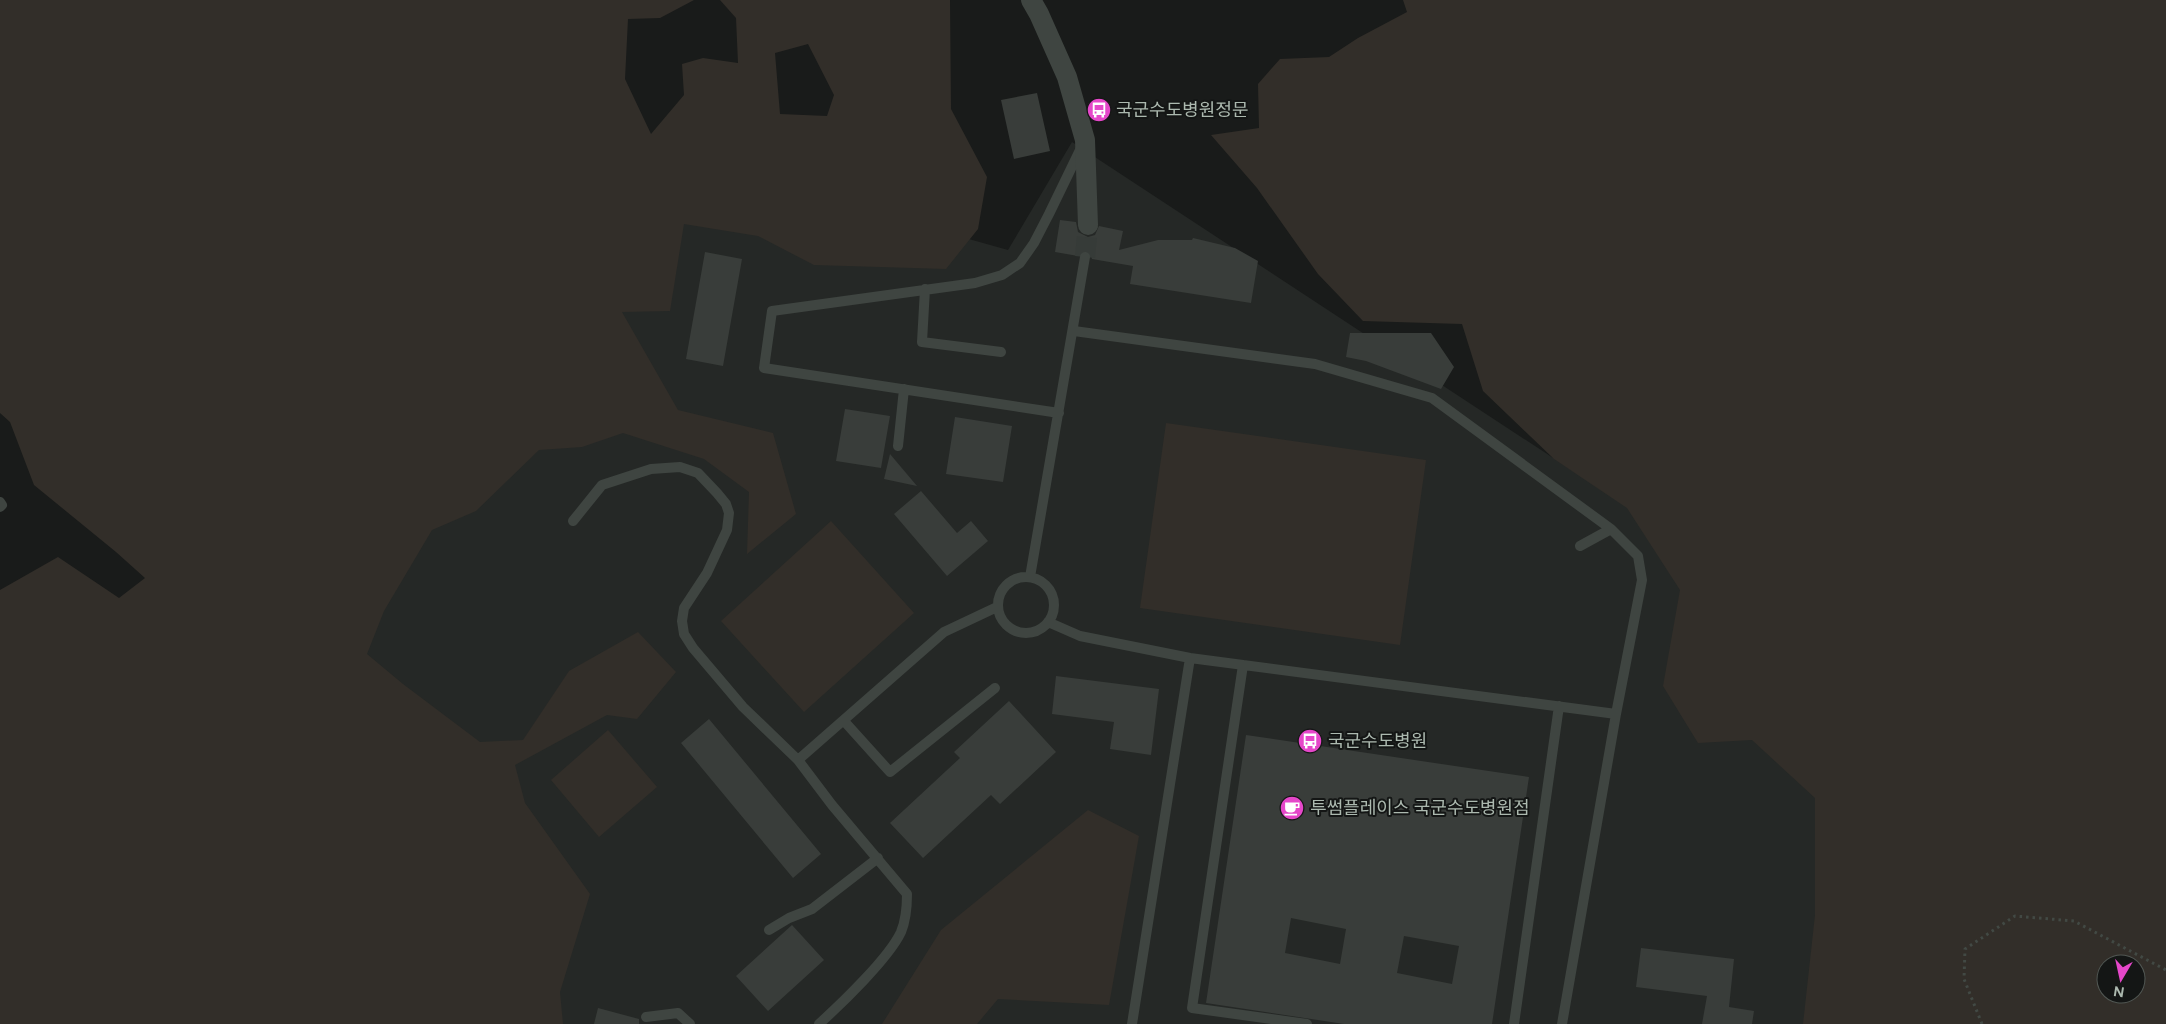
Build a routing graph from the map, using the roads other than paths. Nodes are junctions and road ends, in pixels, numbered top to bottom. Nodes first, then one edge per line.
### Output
1 (1031, 0) edge
2 (1085, 140) junction
3 (1088, 224) tunnel mouth
4 (1085, 258) tunnel mouth
5 (925, 289) junction
6 (1074, 330) junction
7 (1001, 352) dead end
8 (904, 389) junction
9 (1060, 413) junction
10 (898, 446) dead end
11 (0, 502) edge
12 (0, 507) edge
13 (573, 522) dead end
14 (1611, 529) junction
15 (1580, 546) dead end
16 (1030, 577) junction
17 (997, 607) junction
18 (1048, 622) junction
19 (1190, 658) junction
20 (1243, 665) junction
21 (995, 688) dead end
22 (1559, 706) junction
23 (1616, 714) junction
24 (844, 721) junction
25 (798, 760) junction
26 (878, 858) junction
27 (769, 930) dead end
28 (646, 1017) dead end
29 (690, 1024) edge
30 (819, 1024) edge
31 (1132, 1024) edge
32 (1307, 1024) edge
33 (1514, 1024) edge
34 (1562, 1024) edge

1 - 2 street
2 - 3 street
2 - 5 lane
4 - 6 lane
5 - 7 lane
5 - 8 lane
6 - 9 lane
6 - 14 lane
8 - 9 lane
8 - 10 lane
9 - 16 lane
11 - 12 lane
13 - 25 lane
14 - 15 lane
14 - 23 lane
16 - 17 lane
16 - 18 lane
17 - 18 lane
17 - 24 lane
18 - 19 lane
19 - 20 lane
19 - 31 lane
20 - 22 lane
20 - 32 lane
21 - 24 lane
22 - 23 lane
22 - 33 lane
23 - 34 lane
24 - 25 lane
25 - 26 lane
26 - 27 lane
26 - 30 lane
28 - 29 lane

